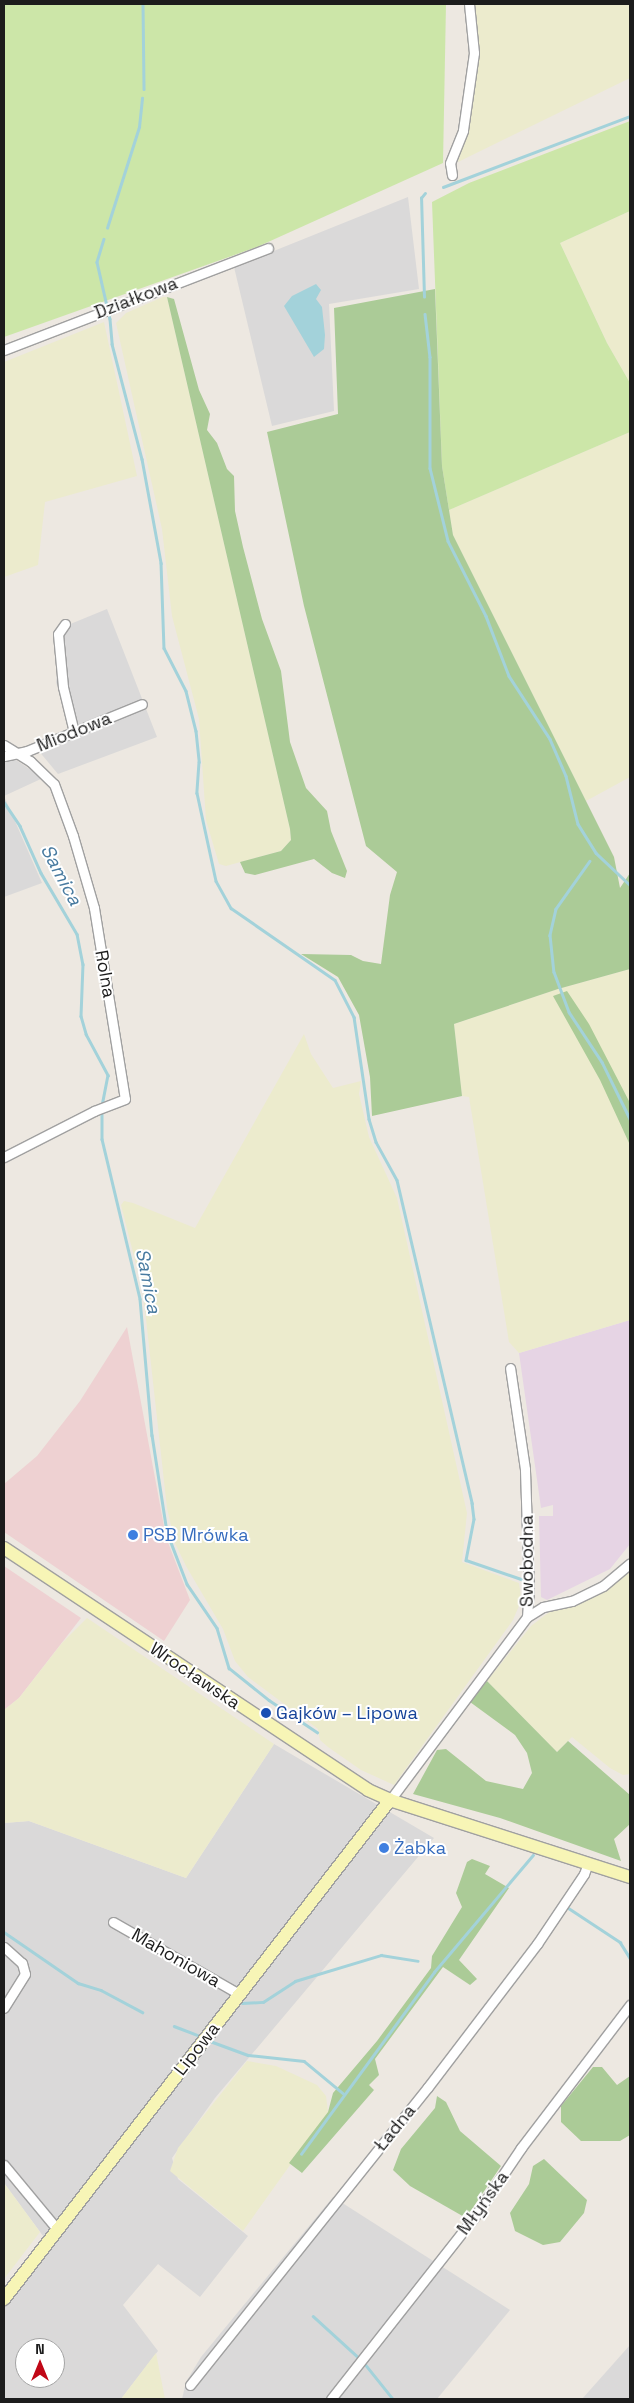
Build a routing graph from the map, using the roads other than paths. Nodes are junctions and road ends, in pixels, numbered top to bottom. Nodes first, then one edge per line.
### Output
1 (468, 4) edge
2 (452, 175) dead end
3 (268, 248) dead end
4 (4, 350) edge
5 (65, 624) dead end
6 (142, 704) dead end
7 (74, 732) junction
8 (4, 744) edge
9 (16, 752) junction
10 (4, 756) edge
11 (4, 1157) edge
12 (510, 1368) dead end
13 (4, 1548) edge
14 (630, 1563) edge
15 (526, 1617) junction
16 (390, 1800) junction
17 (588, 1863) junction
18 (630, 1877) edge
19 (113, 1922) dead end
20 (4, 1947) edge
21 (239, 1994) junction
22 (630, 2005) edge
23 (4, 2008) edge
24 (4, 2166) edge
25 (57, 2229) junction
26 (4, 2299) edge
27 (190, 2385) dead end
28 (331, 2399) edge

1 - 2 street
3 - 4 street, Działkowa
5 - 7 street
6 - 7 street, Miodowa
7 - 9 street, Miodowa
8 - 9 street, Rolna
9 - 10 street, Miodowa
9 - 11 street, Rolna
12 - 15 street, Swobodna
13 - 16 main road, Wrocławska
14 - 15 street
15 - 16 street, Swobodna
16 - 17 main road, Wrocławska
16 - 21 main road, Lipowa
17 - 18 main road
17 - 27 street, Ładna
19 - 21 street, Mahoniowa
20 - 23 street
21 - 25 main road, Lipowa
22 - 28 street, Młyńska
24 - 25 street
25 - 26 main road, Lipowa

